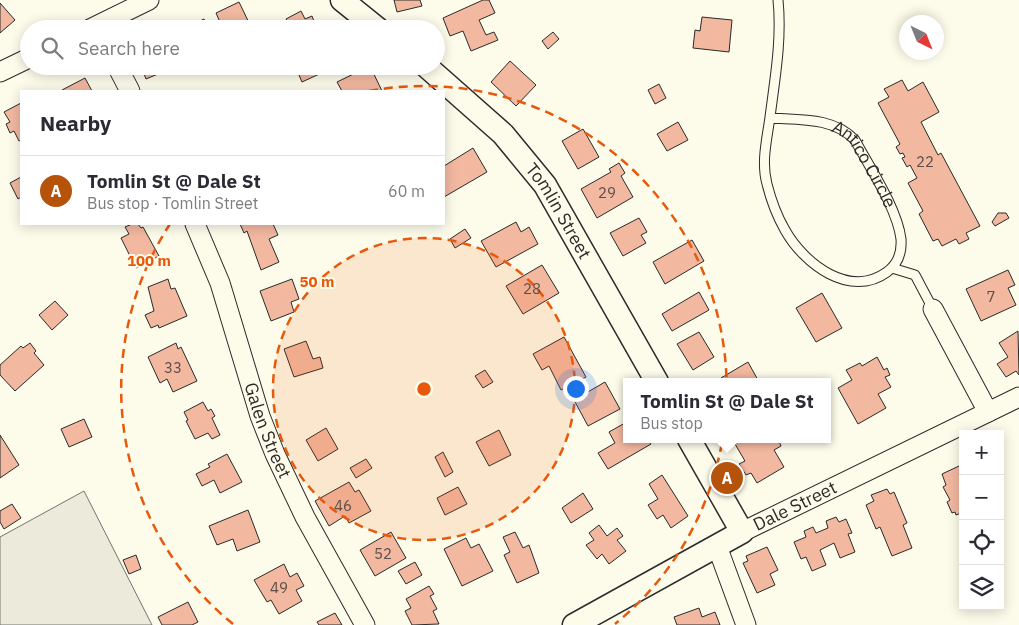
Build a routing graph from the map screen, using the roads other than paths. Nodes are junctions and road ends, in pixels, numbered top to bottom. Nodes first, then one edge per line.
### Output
1 (149, 0) edge
2 (342, 0) edge
3 (778, 0) edge
4 (110, 20) edge
5 (367, 20) edge
6 (20, 62) edge
7 (0, 72) edge
8 (122, 75) edge
9 (436, 75) edge
10 (129, 90) edge
11 (770, 118) junction
12 (195, 225) edge
13 (892, 268) junction
14 (932, 308) joint
15 (655, 378) edge
16 (1019, 397) edge
17 (988, 412) junction
18 (692, 443) edge
19 (742, 532) junction
20 (717, 546) junction
21 (364, 625) edge
22 (574, 625) edge
23 (746, 625) edge

1 - 4 street
2 - 5 street
3 - 11 lane
6 - 7 street
8 - 10 street
9 - 15 street, Tomlin Street
11 - 13 lane, Antico Circle
11 - 13 lane
12 - 21 street, Galen Street
13 - 14 lane
14 - 17 street
16 - 17 street, Dale Street
17 - 19 street, Dale Street
18 - 19 street
19 - 20 street, Dale Street
20 - 22 street, Dale Street
20 - 23 street

